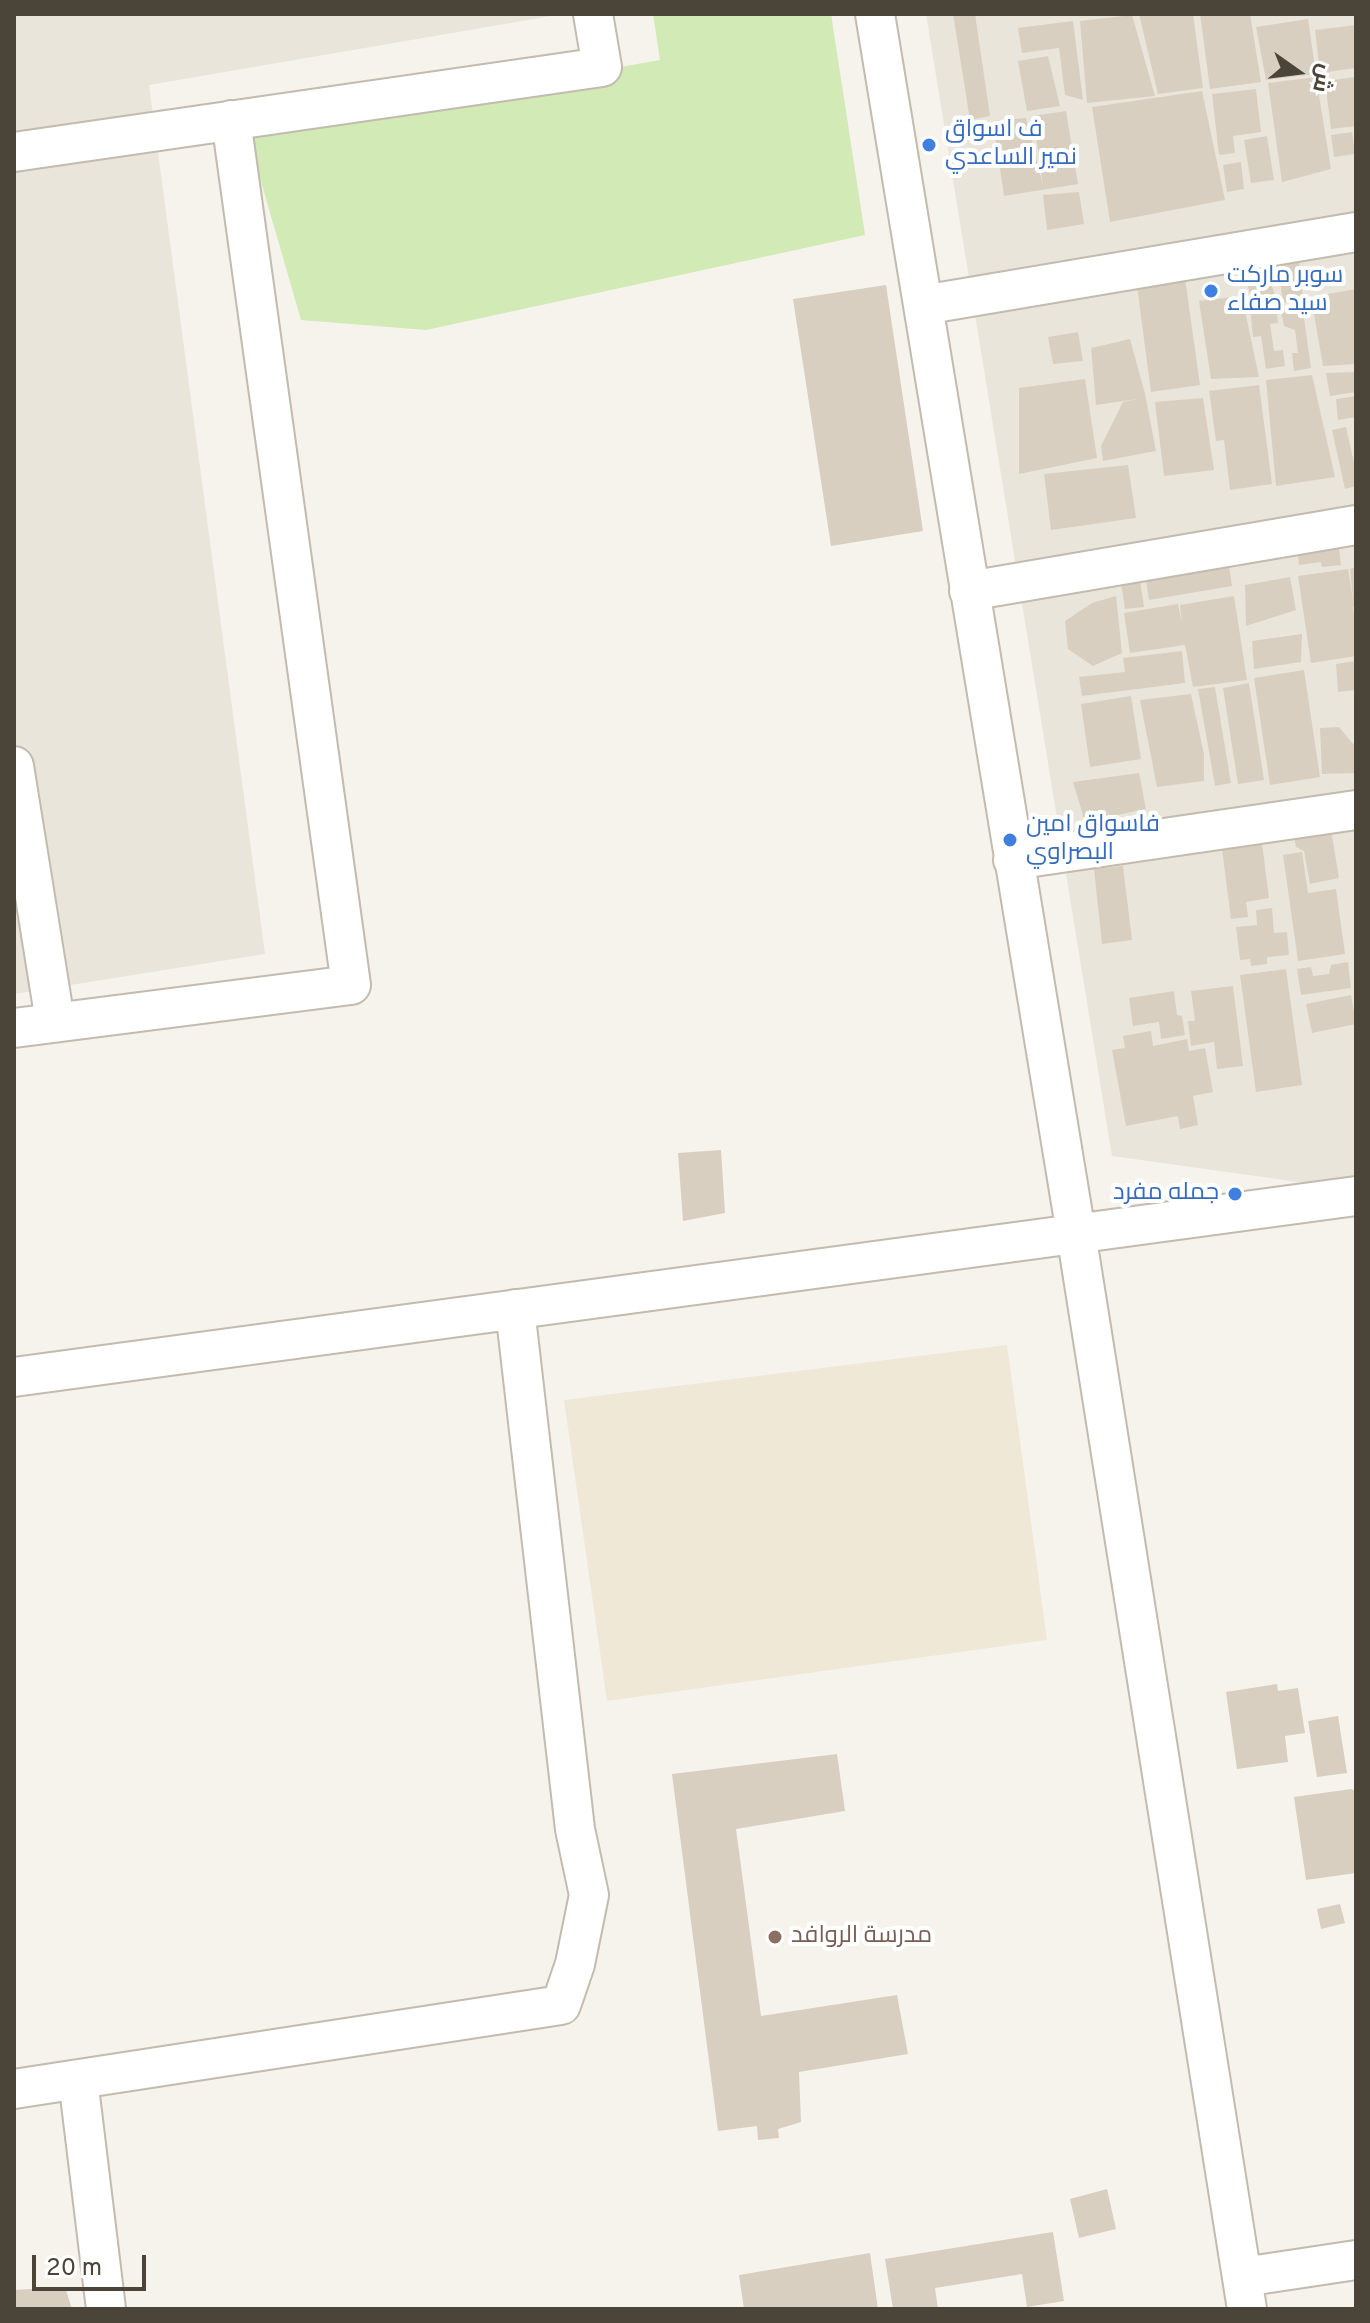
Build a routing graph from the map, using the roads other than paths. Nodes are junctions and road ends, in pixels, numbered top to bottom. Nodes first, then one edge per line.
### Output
1 (593, 14) edge
2 (875, 14) edge
3 (231, 120) junction
4 (14, 152) edge
5 (1356, 232) edge
6 (923, 305) junction
7 (1356, 525) edge
8 (969, 591) junction
9 (14, 766) edge
10 (1356, 810) edge
11 (1013, 860) junction
12 (55, 1021) junction
13 (14, 1028) edge
14 (1356, 1196) edge
15 (1076, 1233) junction
16 (515, 1309) junction
17 (14, 1377) edge
18 (78, 2079) junction
19 (14, 2089) edge
20 (1356, 2260) edge
21 (1245, 2293) edge
22 (106, 2309) edge

1 - 3 street
2 - 6 street
3 - 4 street
3 - 12 street
5 - 6 street
6 - 8 street
7 - 8 street
8 - 11 street
9 - 12 street
10 - 11 street
11 - 15 street
12 - 13 street
14 - 15 street
15 - 16 street
15 - 21 street
16 - 17 street
16 - 18 street
18 - 19 street
18 - 22 street
20 - 21 street

